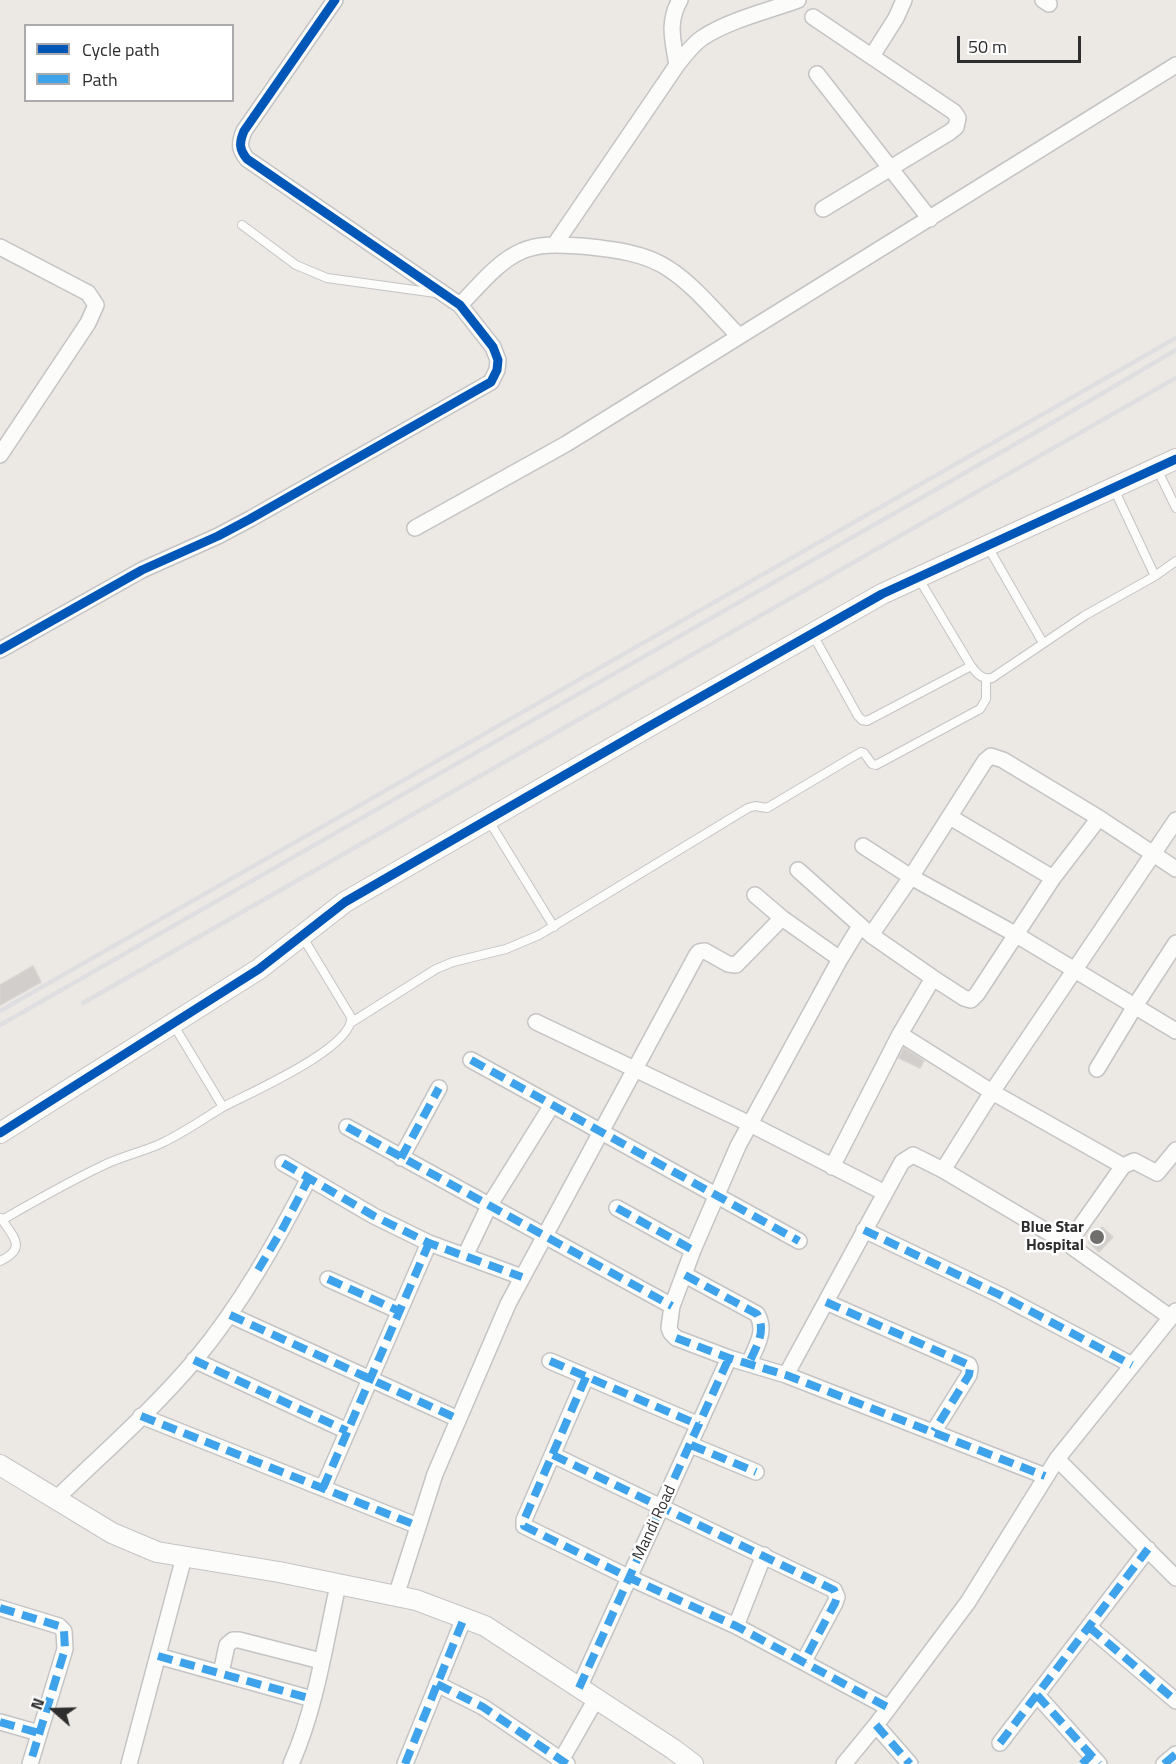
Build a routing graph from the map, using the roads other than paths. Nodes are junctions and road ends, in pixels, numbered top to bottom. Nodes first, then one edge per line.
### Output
1 (335, 0) edge
2 (680, 0) edge
3 (798, 0) edge
4 (904, 0) edge
5 (813, 16) dead end
6 (872, 56) junction
7 (677, 65) junction
8 (1176, 65) edge
9 (818, 74) dead end
10 (891, 169) junction
11 (823, 209) dead end
12 (930, 219) junction
13 (243, 225) dead end
14 (555, 244) junction
15 (3, 254) edge
16 (444, 294) junction
17 (460, 305) junction
18 (738, 335) junction
19 (0, 454) edge
20 (1176, 459) edge
21 (1157, 468) junction
22 (1114, 488) junction
23 (1176, 508) edge
24 (415, 528) dead end
25 (987, 546) junction
26 (1176, 561) edge
27 (1155, 576) junction
28 (918, 578) junction
29 (812, 633) junction
30 (1043, 643) junction
31 (0, 650) edge
32 (971, 666) junction
33 (986, 679) junction
34 (950, 817) junction
35 (1099, 818) junction
36 (488, 819) junction
37 (1176, 820) edge
38 (863, 846) dead end
39 (1153, 854) junction
40 (1176, 869) edge
41 (798, 870) dead end
42 (911, 877) junction
43 (1053, 878) junction
44 (755, 895) dead end
45 (782, 918) junction
46 (554, 927) junction
47 (865, 931) junction
48 (1015, 934) junction
49 (302, 936) junction
50 (1176, 943) edge
51 (840, 959) junction
52 (1074, 970) junction
53 (933, 978) junction
54 (1135, 1006) junction
55 (352, 1022) junction
56 (536, 1022) dead end
57 (172, 1024) junction
58 (1176, 1032) edge
59 (900, 1034) junction
60 (471, 1060) dead end
61 (1097, 1069) dead end
62 (635, 1070) junction
63 (439, 1088) dead end
64 (992, 1092) junction
65 (552, 1105) junction
66 (223, 1107) junction
67 (750, 1124) junction
68 (347, 1127) dead end
69 (600, 1131) junction
70 (0, 1133) edge
71 (1176, 1150) edge
72 (401, 1158) junction
73 (283, 1162) dead end
74 (1123, 1166) junction
75 (832, 1167) junction
76 (943, 1170) junction
77 (309, 1178) junction
78 (885, 1193) junction
79 (716, 1196) junction
80 (489, 1206) junction
81 (617, 1208) dead end
82 (1, 1218) edge
83 (864, 1230) junction
84 (544, 1236) junction
85 (799, 1241) dead end
86 (429, 1243) junction
87 (1068, 1244) junction
88 (693, 1250) junction
89 (465, 1256) junction
90 (0, 1262) edge
91 (684, 1275) junction
92 (522, 1277) junction
93 (328, 1279) dead end
94 (826, 1302) junction
95 (672, 1306) junction
96 (399, 1311) junction
97 (1173, 1314) edge
98 (230, 1315) junction
99 (729, 1358) junction
100 (194, 1360) junction
101 (550, 1361) dead end
102 (748, 1363) junction
103 (1132, 1365) junction
104 (786, 1376) junction
105 (586, 1377) junction
106 (368, 1380) junction
107 (141, 1416) junction
108 (458, 1419) junction
109 (699, 1425) junction
110 (346, 1431) junction
111 (934, 1431) junction
112 (691, 1445) junction
113 (553, 1455) junction
114 (1057, 1459) junction
115 (0, 1465) edge
116 (756, 1472) dead end
117 (1045, 1476) junction
118 (323, 1488) junction
119 (56, 1499) junction
120 (662, 1508) junction
121 (418, 1526) junction
122 (1148, 1549) junction
123 (764, 1555) junction
124 (184, 1557) junction
125 (630, 1578) junction
126 (1176, 1578) edge
127 (338, 1585) junction
128 (396, 1596) junction
129 (0, 1608) edge
130 (464, 1618) junction
131 (736, 1626) junction
132 (1089, 1627) junction
133 (158, 1656) junction
134 (321, 1661) junction
135 (804, 1661) junction
136 (221, 1673) junction
137 (437, 1684) junction
138 (579, 1688) junction
139 (1037, 1695) junction
140 (312, 1699) junction
141 (596, 1699) junction
142 (1176, 1701) edge
143 (889, 1708) junction
144 (0, 1722) edge
145 (876, 1725) junction
146 (39, 1733) junction
147 (1000, 1743) dead end
148 (1176, 1754) edge
149 (1091, 1761) edge
150 (563, 1763) edge
151 (30, 1764) edge
152 (129, 1764) edge
153 (291, 1764) edge
154 (405, 1764) edge
155 (693, 1764) edge
156 (844, 1764) edge
157 (910, 1764) edge
158 (1164, 1764) edge

1 - 16 street
2 - 7 street
3 - 7 street
4 - 6 street
5 - 6 street
6 - 10 street
7 - 14 street
8 - 12 street
9 - 10 street
10 - 11 street
10 - 12 street
12 - 18 street
13 - 16 lane
14 - 17 street
14 - 18 street
15 - 19 street
16 - 17 street
17 - 31 street
18 - 24 street
20 - 21 street
21 - 22 street
21 - 23 lane
22 - 25 street
22 - 27 lane
25 - 28 street
25 - 30 lane
26 - 27 lane
27 - 30 lane
28 - 29 street
28 - 32 lane
29 - 32 lane
29 - 36 street
30 - 33 lane
32 - 33 lane
33 - 46 lane
34 - 35 street
34 - 42 street
34 - 43 street
35 - 39 street
35 - 43 street
36 - 46 lane
36 - 49 street
37 - 39 street
38 - 42 street
39 - 40 street
39 - 52 street
41 - 47 street
42 - 47 street
42 - 48 street
43 - 48 street
44 - 45 street
45 - 51 street
45 - 62 street
46 - 55 lane
47 - 51 street
47 - 53 street
48 - 52 street
48 - 53 street
49 - 55 lane
49 - 57 street
50 - 54 street
51 - 67 street
52 - 54 street
52 - 64 street
53 - 59 street
54 - 58 street
54 - 61 street
55 - 66 lane
56 - 62 street
57 - 66 lane
57 - 70 street
59 - 64 street
59 - 75 street
60 - 65 street
62 - 67 street
62 - 69 street
63 - 72 street
64 - 74 street
64 - 76 street
65 - 69 street
65 - 80 street
66 - 82 lane
67 - 75 street
67 - 79 street
68 - 72 street
69 - 79 street
69 - 84 street
71 - 74 street
72 - 80 street
73 - 77 street
74 - 87 street
75 - 78 street
76 - 78 street
76 - 87 street
77 - 86 street
77 - 98 street
78 - 83 street
79 - 85 street
79 - 88 street
80 - 84 street
80 - 89 street
81 - 88 street
82 - 90 lane
83 - 94 street
83 - 103 street
84 - 92 street
84 - 95 street
86 - 89 street
86 - 96 street
87 - 97 street
88 - 91 street
89 - 92 street
91 - 95 street
91 - 102 street
92 - 108 street
93 - 96 street
94 - 104 street
94 - 111 street
95 - 99 street
96 - 106 street
97 - 103 street
98 - 100 street
98 - 106 street
99 - 102 street
99 - 109 street, Mandi Road
100 - 107 street
100 - 110 street
101 - 105 street
102 - 104 street
103 - 114 street
104 - 111 street
105 - 109 street
105 - 113 street
106 - 108 street
106 - 110 street
107 - 118 street
107 - 119 street
108 - 121 street
109 - 112 street, Mandi Road
110 - 118 street
111 - 117 street
112 - 116 street
112 - 120 street, Mandi Road
113 - 120 street
113 - 125 street
114 - 117 street
114 - 122 street
115 - 119 street
117 - 143 street
118 - 121 street
119 - 124 street
120 - 123 street
120 - 125 street, Mandi Road
121 - 128 street
122 - 126 street
122 - 132 street
123 - 131 street
123 - 135 street
124 - 127 street
124 - 133 street
125 - 131 street
125 - 138 street, Mandi Road
127 - 128 street
127 - 134 street
128 - 130 street
129 - 146 street
130 - 137 street
130 - 138 street
131 - 135 street
132 - 139 street
132 - 142 street
133 - 136 street
133 - 152 street
134 - 136 street
134 - 140 street
135 - 143 street
136 - 140 street
137 - 150 street
137 - 154 street
138 - 141 street
139 - 147 street
139 - 149 street
140 - 153 street
141 - 150 street
141 - 155 street
143 - 145 street
144 - 146 street
145 - 156 street
145 - 157 street
146 - 151 street
148 - 158 street

